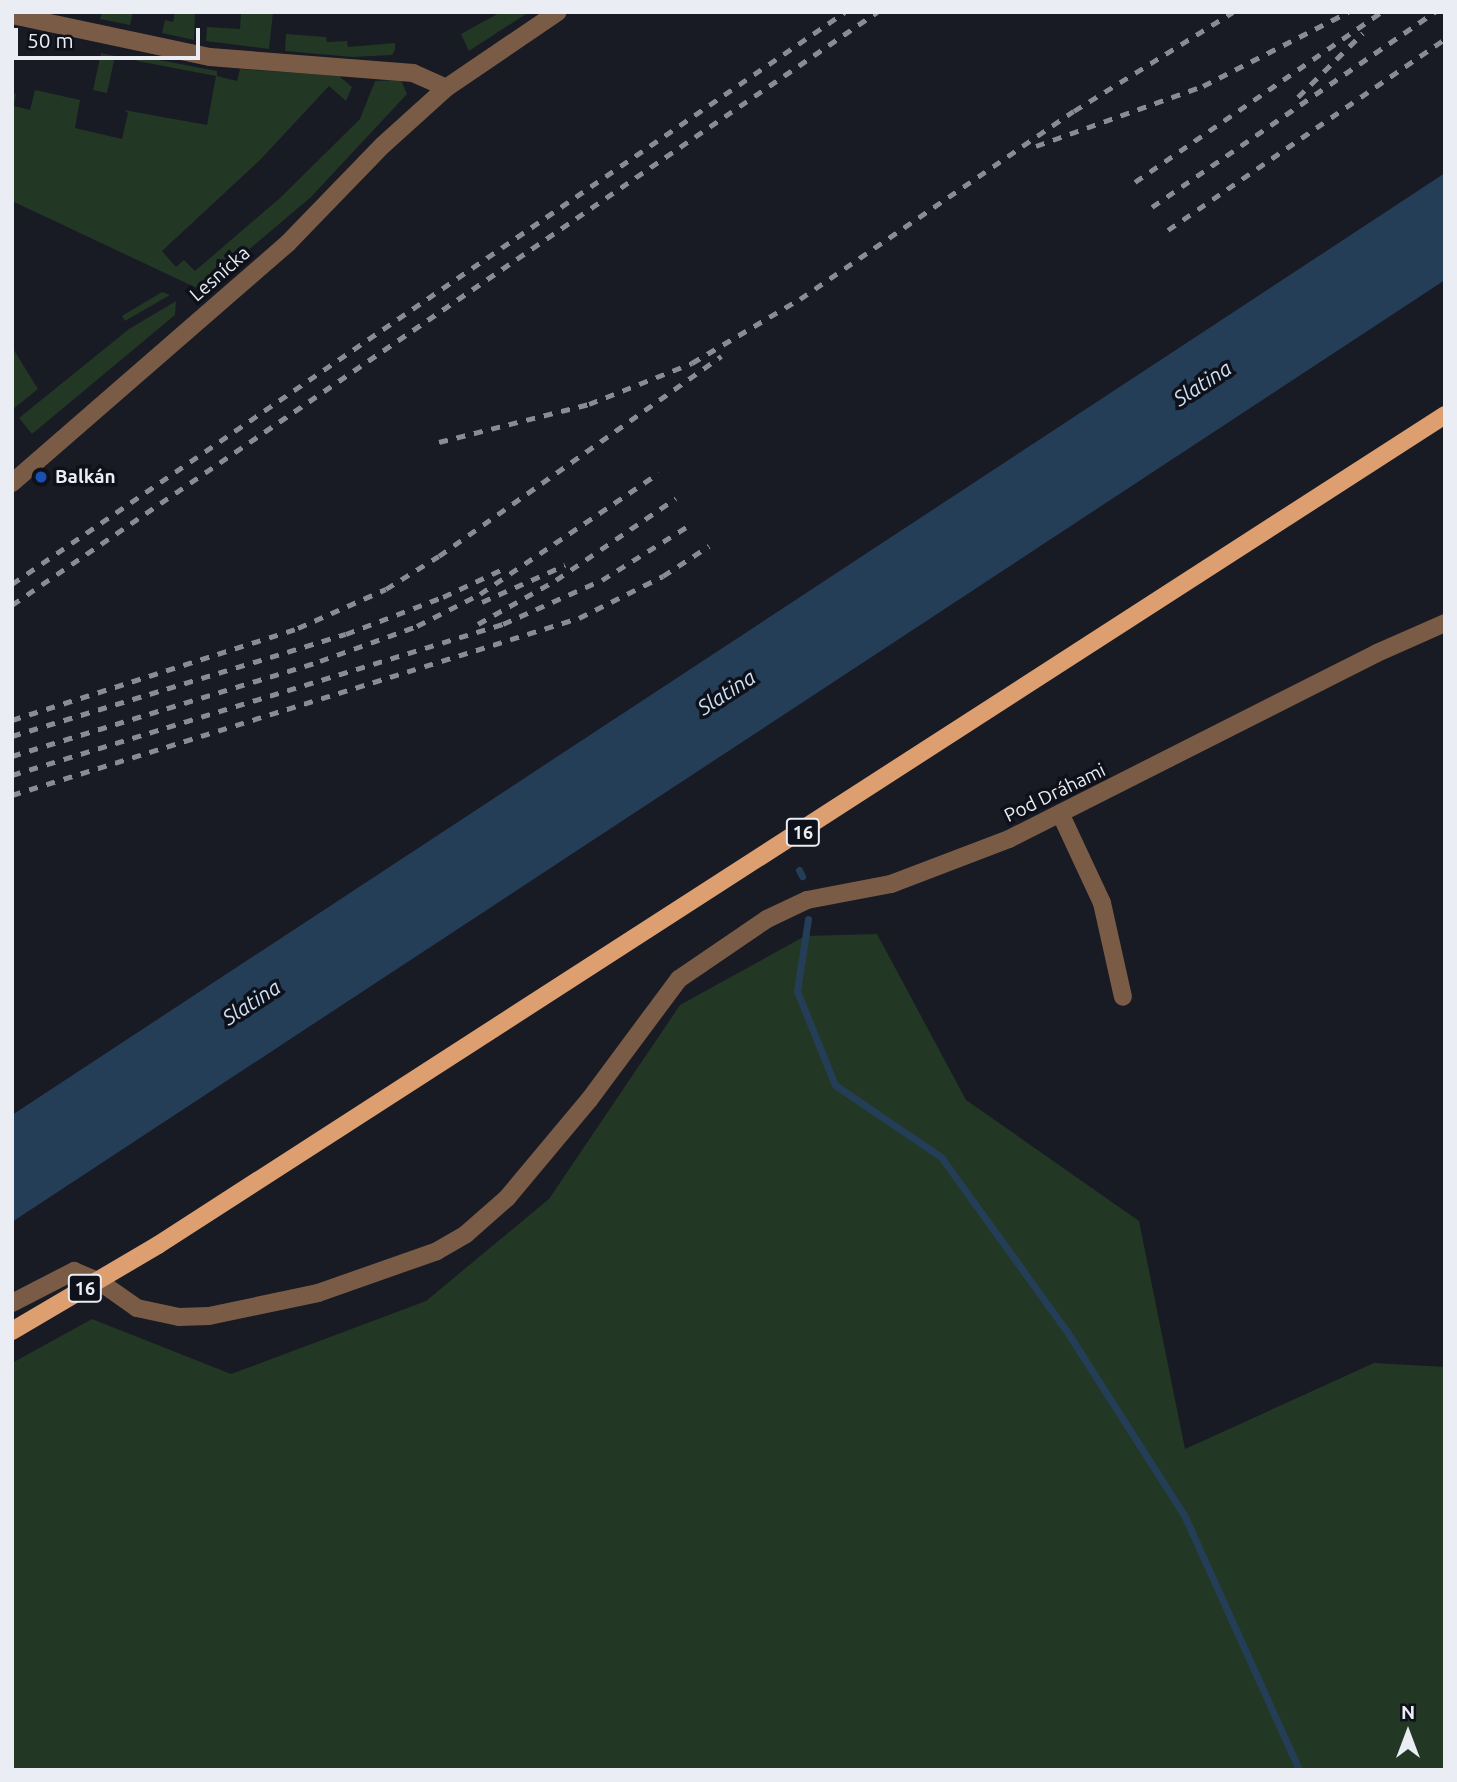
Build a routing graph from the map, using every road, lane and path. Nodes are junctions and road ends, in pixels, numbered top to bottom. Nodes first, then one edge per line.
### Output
1 (558, 12) edge
2 (12, 15) edge
3 (446, 88) junction
4 (1445, 415) edge
5 (12, 483) edge
6 (1445, 623) edge
7 (1061, 815) junction
8 (1122, 996) dead end
9 (12, 1303) edge
10 (12, 1331) edge

1 - 3 street, Lesnícka
2 - 3 street
3 - 5 street, Lesnícka
4 - 10 main road, 16, bridge
6 - 7 street, Pod Dráhami
7 - 8 street
7 - 9 street, Pod Dráhami

